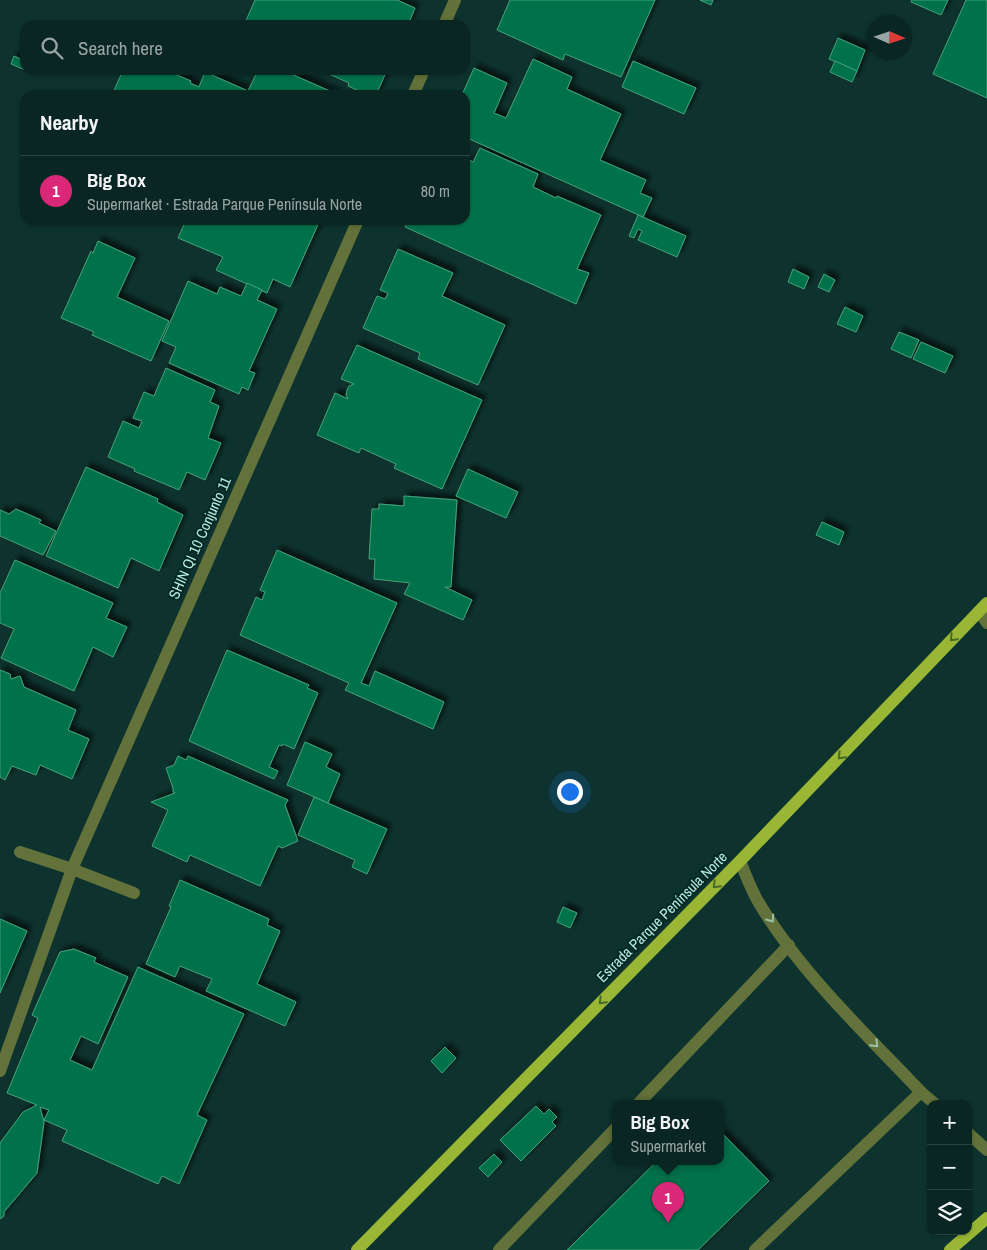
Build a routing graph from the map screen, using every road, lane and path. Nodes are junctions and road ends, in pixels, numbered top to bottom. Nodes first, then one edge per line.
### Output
1 (455, 0) edge
2 (446, 20) edge
3 (422, 75) edge
4 (415, 90) edge
5 (356, 225) edge
6 (983, 607) edge
7 (987, 624) edge
8 (20, 852) dead end
9 (740, 861) junction
10 (72, 869) junction
11 (134, 893) dead end
12 (789, 946) junction
13 (0, 1071) edge
14 (921, 1092) junction
15 (642, 1100) edge
16 (930, 1100) edge
17 (612, 1132) edge
18 (972, 1137) edge
19 (987, 1150) edge
20 (987, 1218) edge
21 (357, 1250) edge
22 (499, 1250) edge
23 (756, 1250) edge
24 (950, 1250) edge

1 - 2 street
3 - 4 street
5 - 10 street, SHIN QI 10 Conjunto 11
6 - 7 street
6 -> 9 main road, Estrada Parque Península Norte
8 - 10 street
9 -> 12 street
9 -> 21 main road, Estrada Parque Península Norte
10 - 11 street
10 - 13 street, SHIN QI 10 Conjunto 11
12 -> 14 street
12 - 15 street
14 - 16 street
14 - 23 street
17 - 22 street
18 - 19 street
20 - 24 main road

